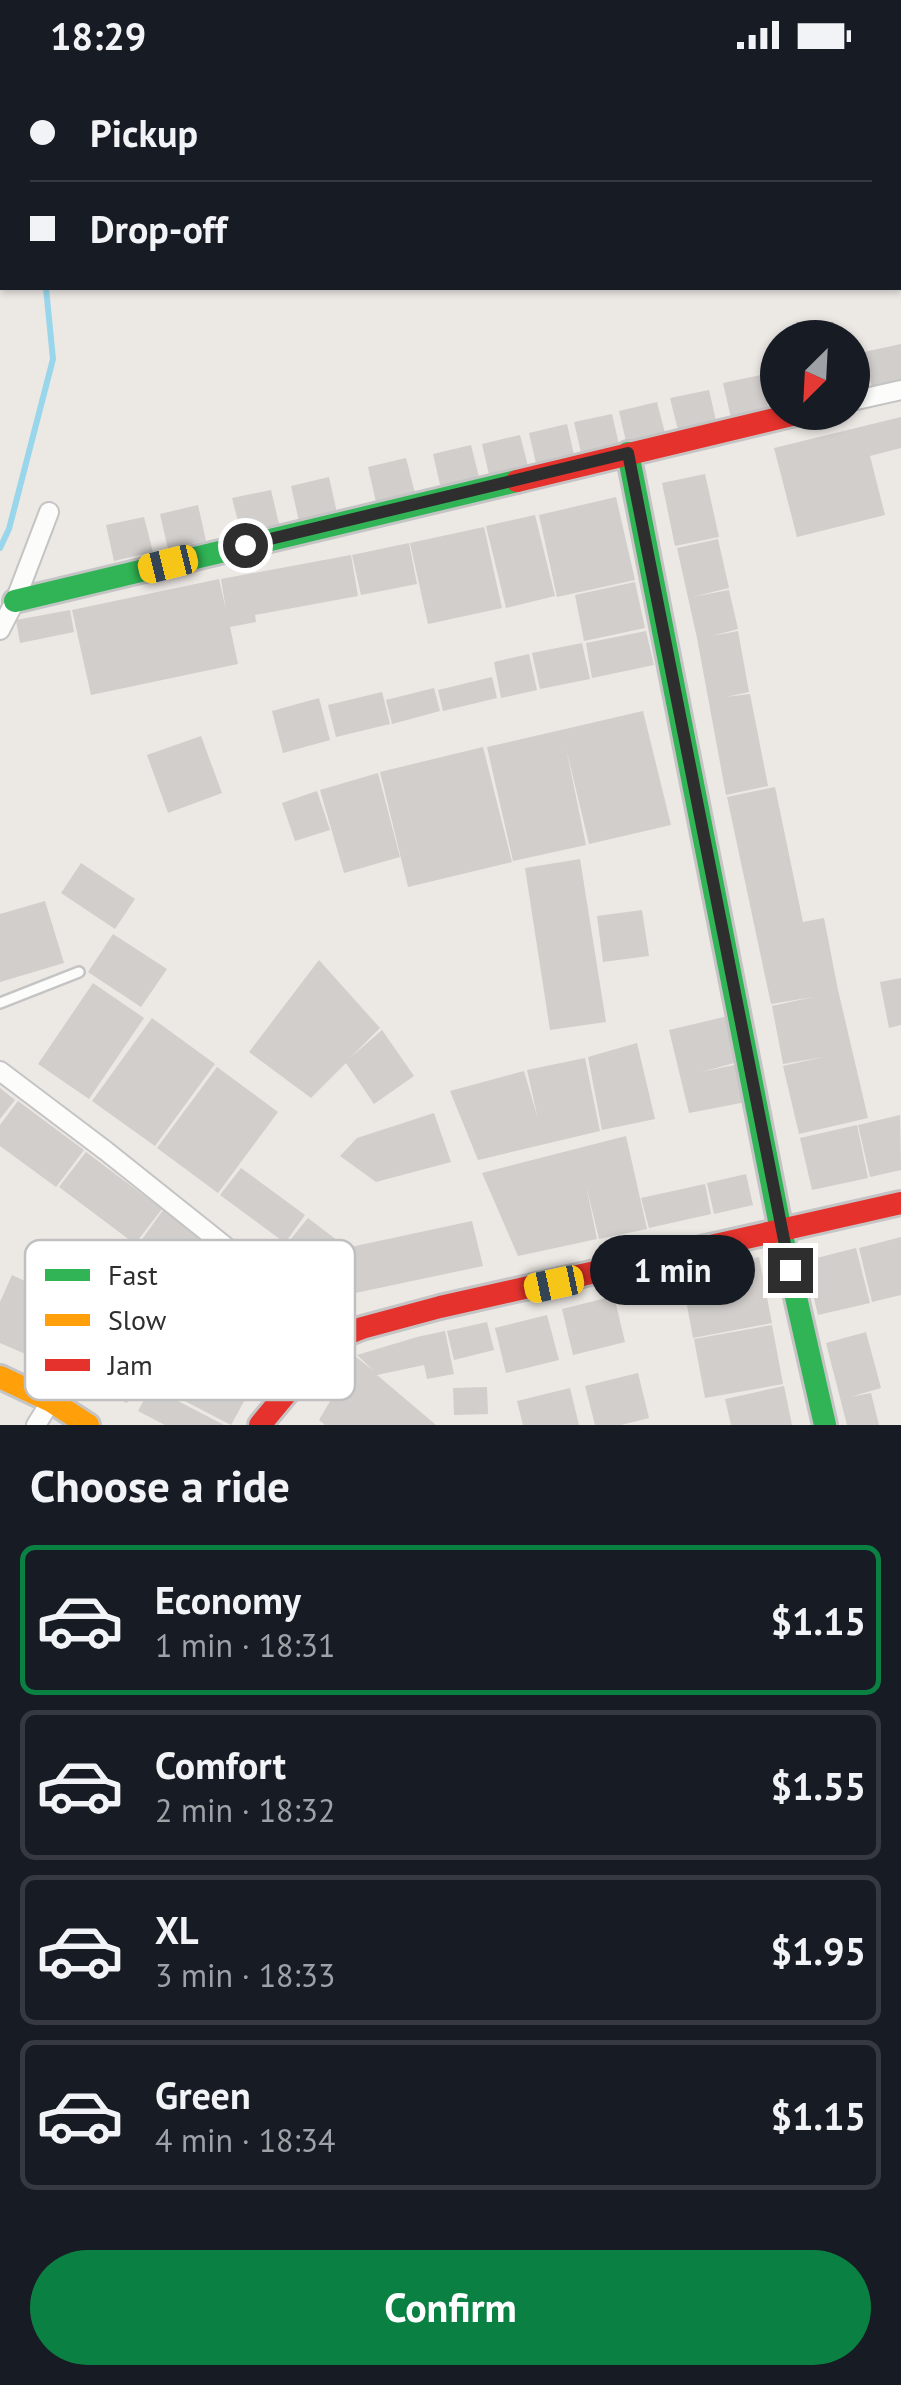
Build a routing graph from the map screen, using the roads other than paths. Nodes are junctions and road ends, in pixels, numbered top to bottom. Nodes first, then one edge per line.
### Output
1 (901, 390) edge
2 (870, 398) edge
3 (760, 422) edge
4 (628, 453) junction
5 (49, 512) dead end
6 (15, 601) junction
7 (0, 630) edge
8 (78, 972) dead end
9 (0, 1003) edge
10 (0, 1071) edge
11 (901, 1203) edge
12 (782, 1231) junction
13 (217, 1240) edge
14 (355, 1331) edge
15 (0, 1377) edge
16 (25, 1389) edge
17 (281, 1400) edge
18 (51, 1401) joint
19 (36, 1425) edge
20 (88, 1425) edge
21 (260, 1425) edge
22 (825, 1425) edge

1 - 2 street
3 - 4 street
4 - 6 street
4 - 12 street
5 - 6 street
6 - 7 street
8 - 9 lane
10 - 13 street
11 - 12 street
12 - 14 street
12 - 22 street
15 - 16 street
17 - 21 street
18 - 19 street
18 - 20 street

